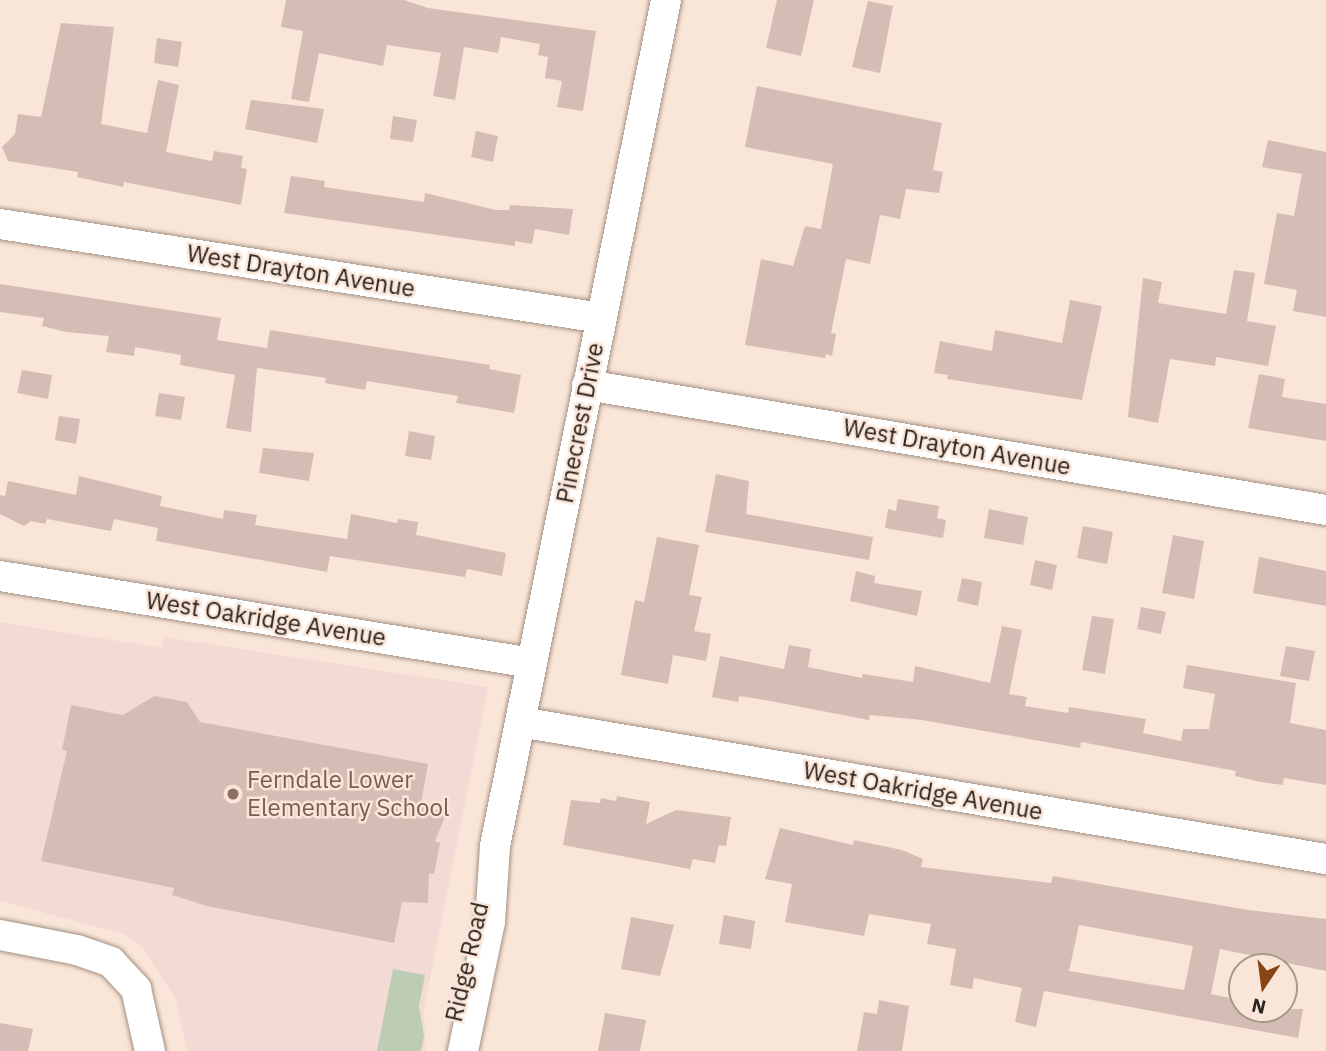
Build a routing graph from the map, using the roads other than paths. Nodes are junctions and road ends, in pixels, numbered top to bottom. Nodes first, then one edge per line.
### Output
1 (666, 0) edge
2 (0, 224) edge
3 (601, 318) junction
4 (587, 385) junction
5 (1326, 510) edge
6 (0, 576) edge
7 (532, 663) junction
8 (520, 722) junction
9 (1326, 859) edge
10 (493, 860) junction
11 (0, 935) edge
12 (150, 1051) edge
13 (449, 1051) edge
14 (463, 1051) edge

1 - 3 street, Pinecrest Drive
2 - 3 street, West Drayton Avenue
3 - 4 street, Pinecrest Drive
4 - 5 street, West Drayton Avenue
4 - 7 street, Pinecrest Drive
6 - 7 street, West Oakridge Avenue
7 - 8 street, Pinecrest Drive
8 - 9 street, West Oakridge Avenue
8 - 10 street, Pinecrest Drive
10 - 13 street, Ridge Road
10 - 14 street, Ridge Road
11 - 12 street

